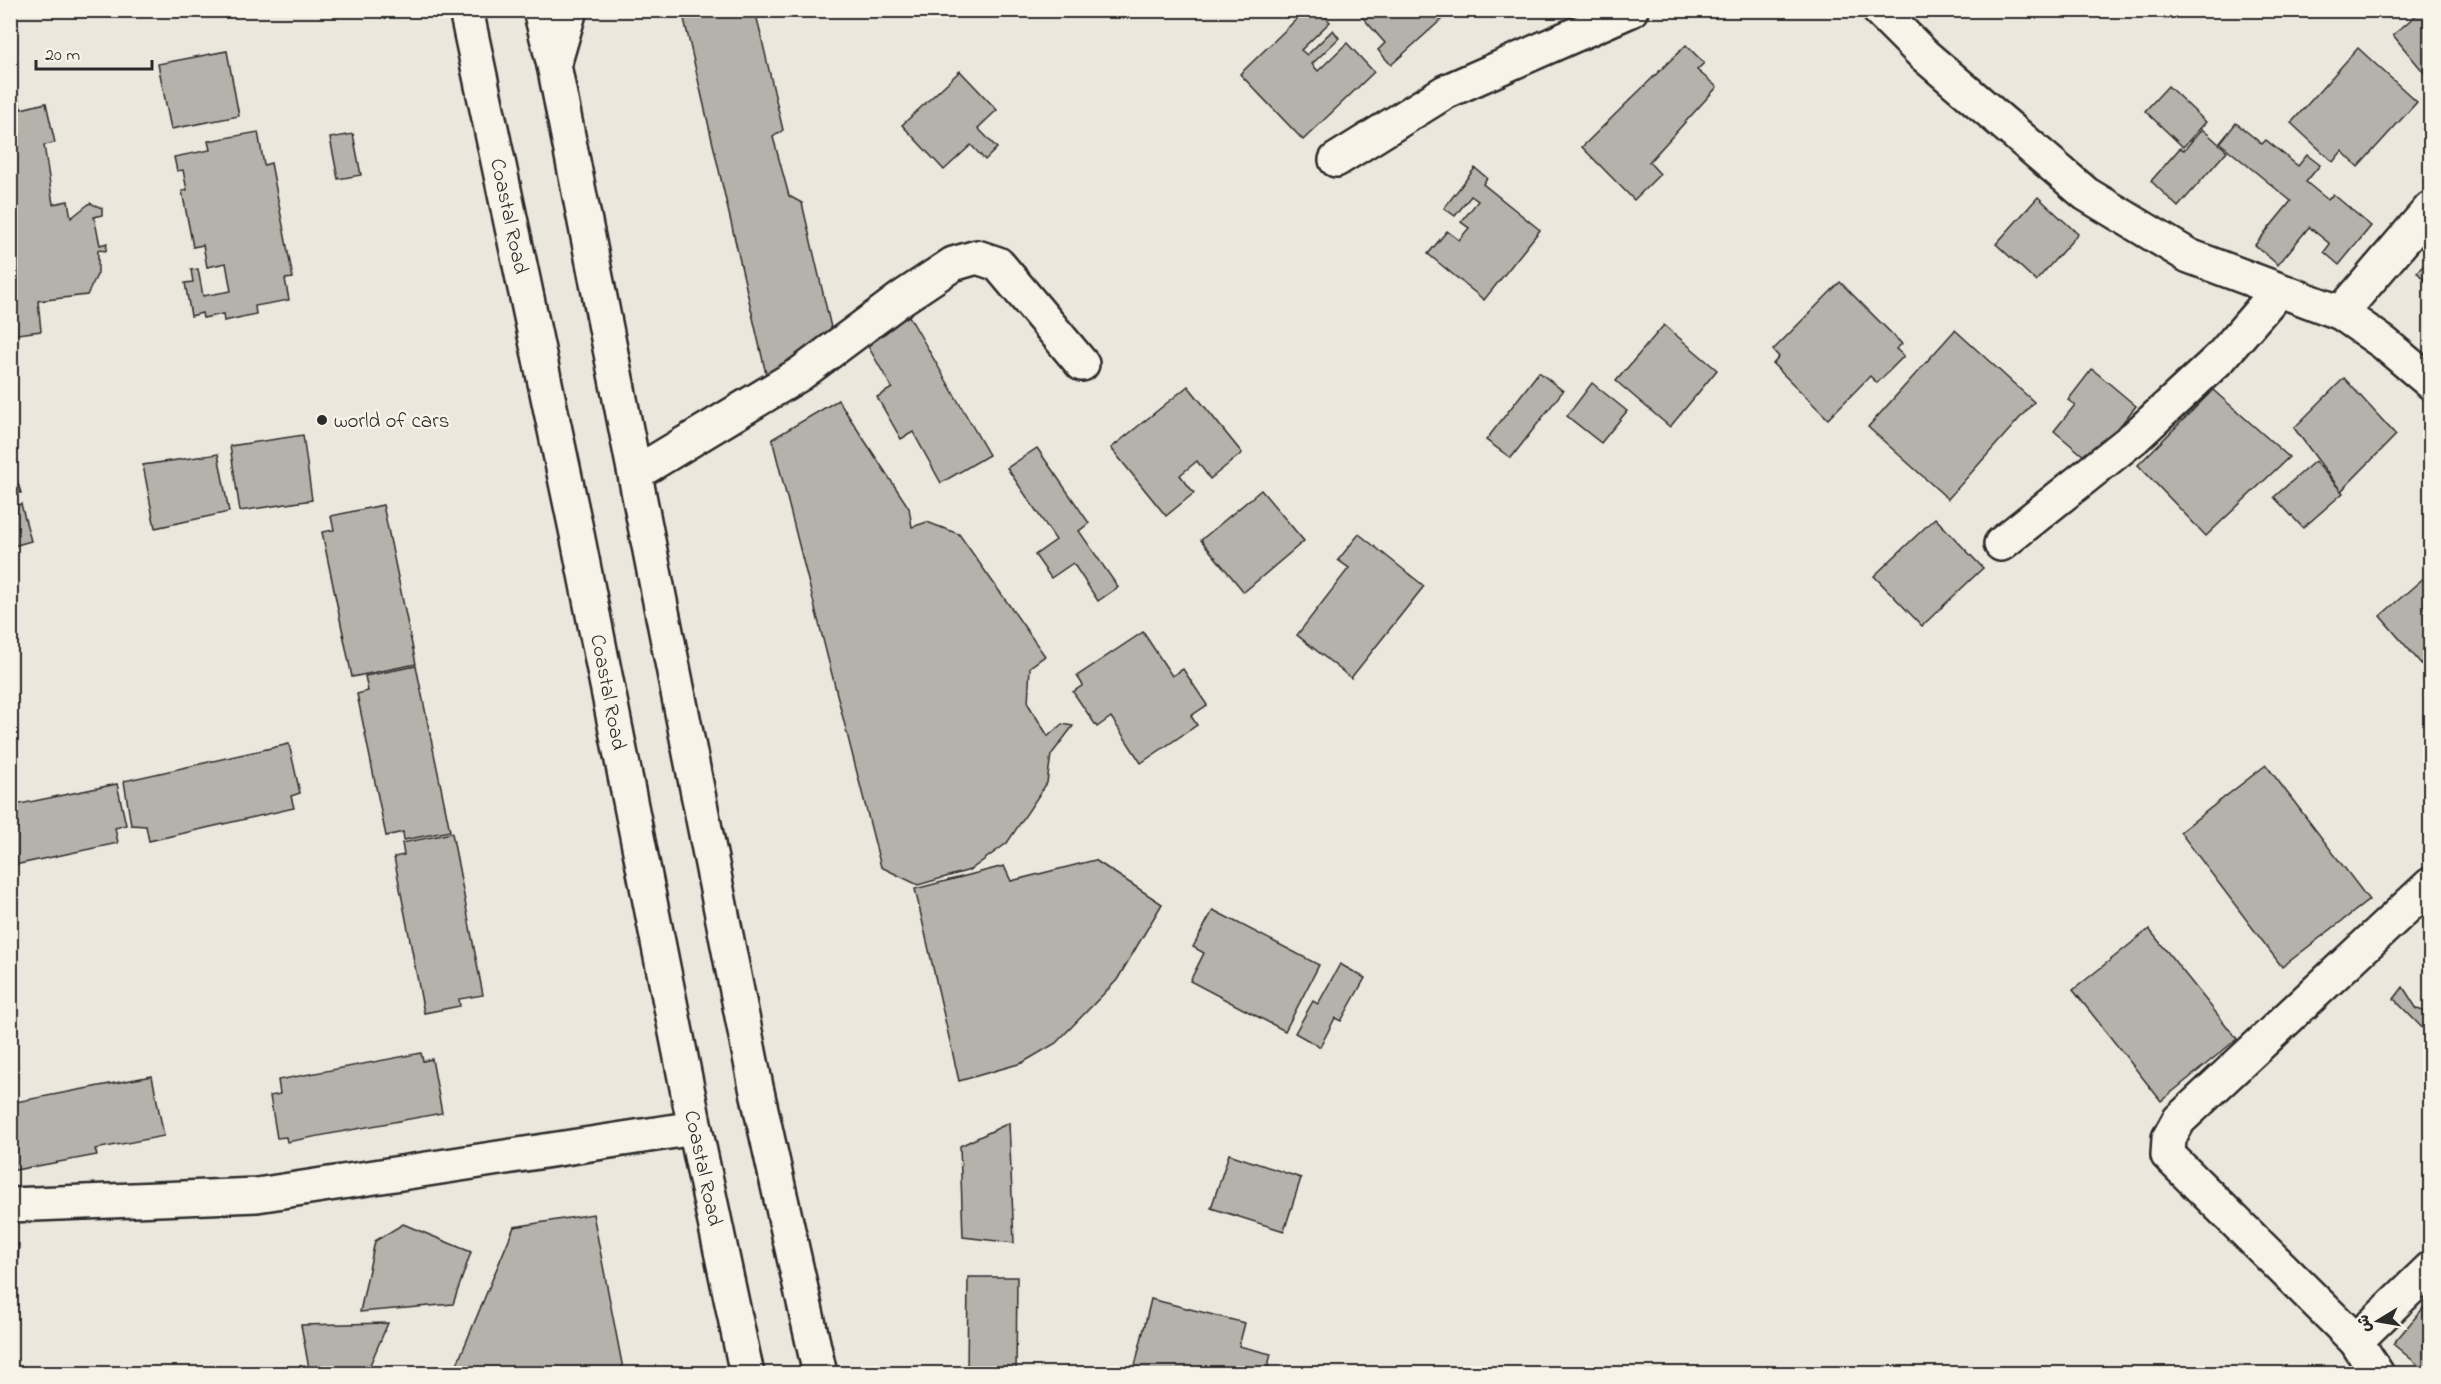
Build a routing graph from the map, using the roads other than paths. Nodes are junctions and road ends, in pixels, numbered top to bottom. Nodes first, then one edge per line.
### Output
1 (466, 10) edge
2 (540, 10) edge
3 (570, 10) edge
4 (1631, 10) edge
5 (1879, 10) edge
6 (554, 65) junction
7 (1336, 160) dead end
8 (2430, 209) edge
9 (2278, 291) junction
10 (2341, 313) junction
11 (1082, 364) dead end
12 (2430, 382) edge
13 (636, 473) junction
14 (2001, 544) dead end
15 (2430, 885) edge
16 (695, 1128) junction
17 (10, 1205) edge
18 (2430, 1269) edge
19 (2356, 1341) junction
20 (747, 1374) edge
21 (820, 1374) edge
22 (2377, 1374) edge

1 - 16 main road, Coastal Road
2 - 6 main road
3 - 6 main road
4 - 7 main road
5 - 9 main road
6 - 13 main road
8 - 10 main road
9 - 10 main road
9 - 14 main road
10 - 12 main road
11 - 13 main road
13 - 21 main road
15 - 19 main road
16 - 17 main road
16 - 20 main road, Coastal Road
18 - 19 main road
19 - 22 main road

